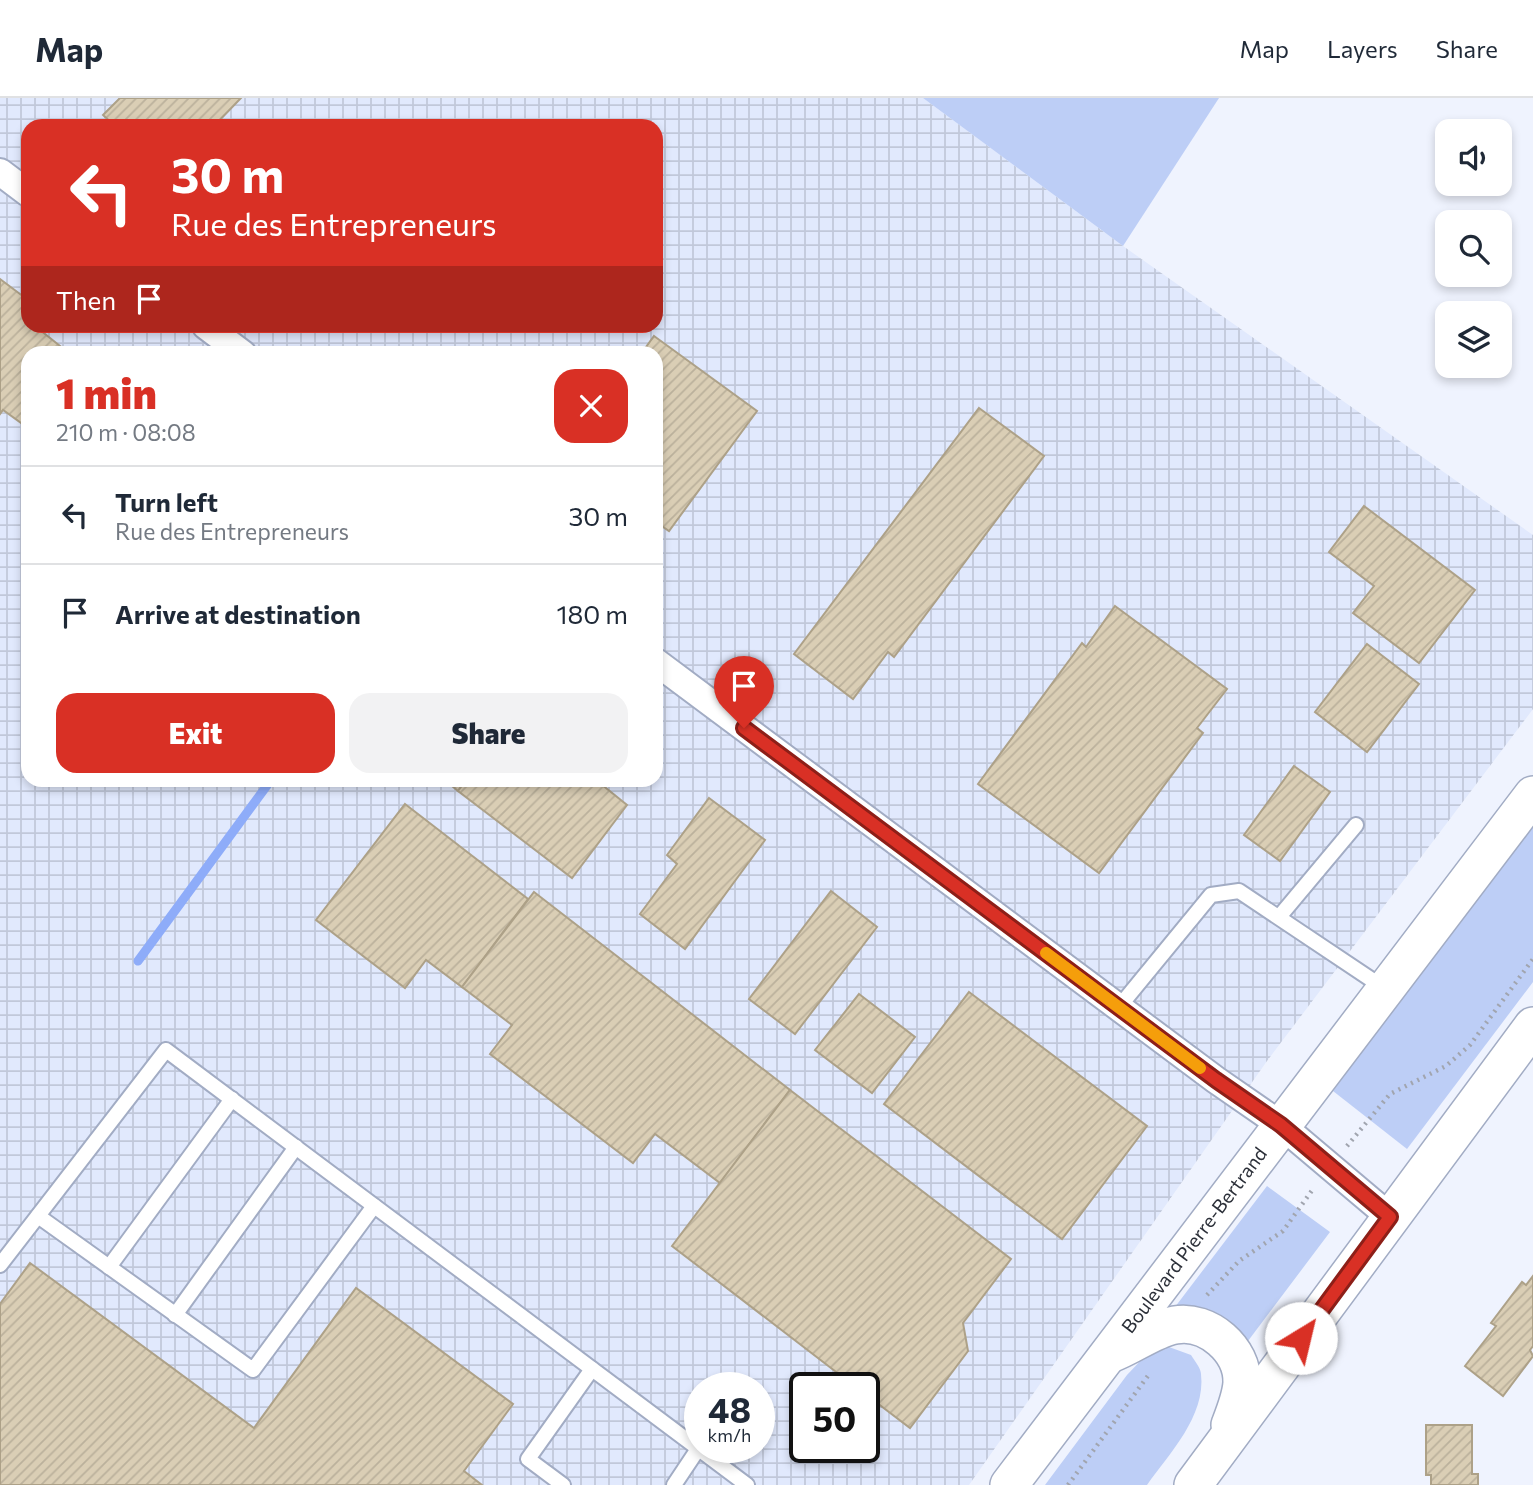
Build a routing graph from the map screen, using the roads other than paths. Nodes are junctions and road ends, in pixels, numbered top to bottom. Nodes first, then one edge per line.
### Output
1 (0, 172) edge
2 (21, 188) edge
3 (215, 333) edge
4 (232, 346) edge
5 (663, 667) edge
6 (1533, 795) edge
7 (1356, 825) dead end
8 (1279, 916) junction
9 (1385, 989) junction
10 (1119, 1007) junction
11 (1533, 1026) edge
12 (232, 1099) junction
13 (1281, 1125) junction
14 (296, 1147) junction
15 (373, 1206) junction
16 (38, 1216) junction
17 (1390, 1217) junction
18 (0, 1265) edge
19 (109, 1267) junction
20 (175, 1315) junction
21 (1105, 1356) junction
22 (592, 1369) junction
23 (684, 1438) edge
24 (1223, 1446) junction
25 (689, 1463) edge
26 (717, 1463) edge
27 (563, 1485) edge
28 (674, 1485) edge
29 (747, 1485) edge
30 (1009, 1485) edge
31 (1194, 1485) edge

1 - 2 street
3 - 4 street
5 - 10 street
6 - 9 main road, Boulevard Pierre-Bertrand
7 - 8 lane
8 - 9 lane
8 - 10 lane
9 - 13 main road, Boulevard Pierre-Bertrand
10 - 13 street
11 - 17 main road
12 - 14 lane
12 - 16 lane
12 - 19 lane
13 - 17 street
13 - 21 main road, Boulevard Pierre-Bertrand
14 - 15 lane
14 - 20 lane
15 - 20 lane
15 - 22 lane
16 - 18 lane
16 - 19 lane
17 - 24 main road
19 - 20 lane
21 - 24 main road
21 - 30 main road, Boulevard Pierre-Bertrand
22 - 23 lane
22 - 27 lane
24 - 31 main road
25 - 28 lane
26 - 29 lane

